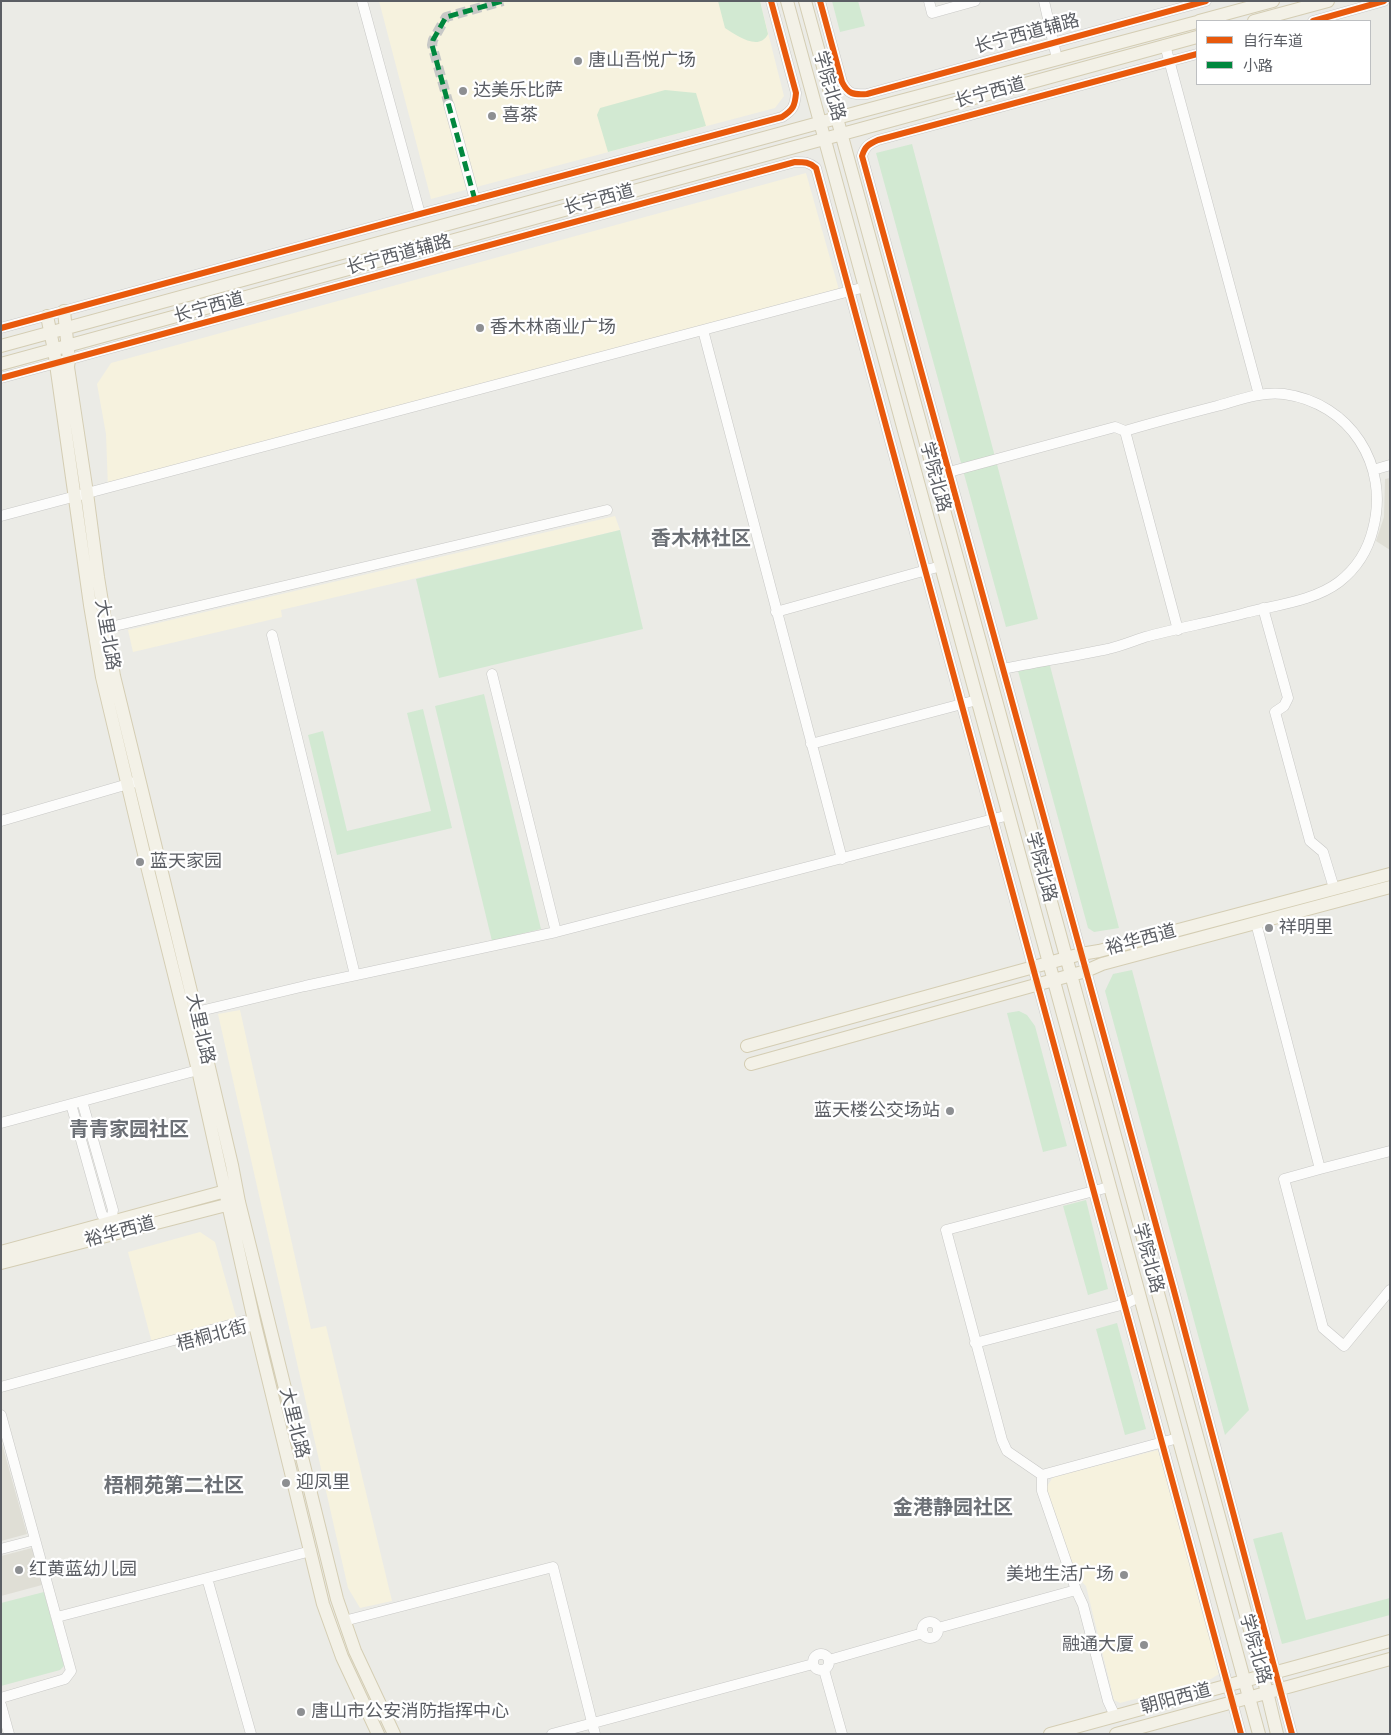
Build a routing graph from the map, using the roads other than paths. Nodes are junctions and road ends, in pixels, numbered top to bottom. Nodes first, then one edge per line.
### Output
1 (362, 1) edge
2 (771, 1) edge
3 (787, 1) edge
4 (805, 1) edge
5 (820, 1) edge
6 (929, 1) edge
7 (975, 1) edge
8 (1044, 1) edge
9 (1206, 1) edge
10 (1273, 1) edge
11 (1328, 1) edge
12 (1384, 1) edge
13 (1179, 5) edge
14 (1202, 20) edge
15 (1258, 20) edge
16 (1317, 20) edge
17 (1196, 22) edge
18 (1196, 37) edge
19 (1053, 42) junction
20 (1165, 45) junction
21 (1196, 54) edge
22 (1057, 59) junction
23 (1169, 62) junction
24 (449, 105) tunnel mouth
25 (838, 118) junction
26 (820, 123) junction
27 (842, 133) junction
28 (824, 138) junction
29 (475, 200) junction
30 (420, 214) junction
31 (865, 287) junction
32 (850, 290) junction
33 (64, 311) junction
34 (47, 316) junction
35 (1, 328) edge
36 (65, 329) junction
37 (703, 330) junction
38 (50, 333) junction
39 (1, 346) edge
40 (67, 346) junction
41 (54, 350) junction
42 (69, 360) junction
43 (1, 364) edge
44 (55, 364) junction
45 (1, 378) edge
46 (1259, 395) junction
47 (1125, 431) junction
48 (1390, 465) edge
49 (1373, 470) junction
50 (949, 472) junction
51 (87, 493) junction
52 (74, 496) junction
53 (607, 510) dead end
54 (1, 516) edge
55 (973, 557) junction
56 (958, 561) junction
57 (941, 566) junction
58 (926, 570) junction
59 (1263, 608) junction
60 (776, 612) junction
61 (106, 628) junction
62 (1178, 630) junction
63 (272, 635) dead end
64 (1003, 669) junction
65 (492, 674) dead end
66 (977, 700) junction
67 (962, 704) junction
68 (811, 744) junction
69 (134, 782) junction
70 (1009, 815) junction
71 (993, 819) junction
72 (1, 821) edge
73 (842, 859) junction
74 (1390, 874) edge
75 (1390, 887) edge
76 (1334, 888) junction
77 (1337, 901) junction
78 (1256, 923) junction
79 (556, 932) junction
80 (1081, 954) junction
81 (1066, 958) junction
82 (1049, 963) junction
83 (1033, 967) junction
84 (1086, 971) junction
85 (355, 975) junction
86 (1070, 975) junction
87 (1053, 979) junction
88 (1037, 984) junction
89 (196, 1012) junction
90 (747, 1046) dead end
91 (751, 1064) dead end
92 (198, 1070) junction
93 (82, 1101) junction
94 (71, 1104) junction
95 (1, 1123) edge
96 (1390, 1151) edge
97 (1320, 1169) junction
98 (1109, 1187) junction
99 (1093, 1192) junction
100 (232, 1196) junction
101 (111, 1222) junction
102 (1, 1252) edge
103 (1, 1263) edge
104 (1173, 1287) junction
105 (1390, 1290) edge
106 (1157, 1292) junction
107 (1139, 1297) junction
108 (1125, 1304) junction
109 (255, 1325) junction
110 (975, 1343) junction
111 (1, 1387) edge
112 (1, 1393) edge
113 (1, 1415) edge
114 (1178, 1438) junction
115 (1162, 1442) junction
116 (1042, 1475) junction
117 (35, 1540) junction
118 (1, 1549) edge
119 (311, 1551) junction
120 (207, 1578) junction
121 (1076, 1590) junction
122 (57, 1617) junction
123 (344, 1621) junction
124 (1390, 1641) edge
125 (1390, 1659) edge
126 (813, 1664) junction
127 (826, 1665) junction
128 (1276, 1672) junction
129 (1263, 1676) junction
130 (1245, 1681) junction
131 (1229, 1685) junction
132 (1274, 1690) junction
133 (1249, 1697) junction
134 (1, 1698) edge
135 (1233, 1702) junction
136 (1, 1705) edge
137 (1115, 1716) junction
138 (593, 1723) junction
139 (1118, 1733) edge
140 (10, 1734) edge
141 (251, 1734) edge
142 (378, 1734) edge
143 (394, 1734) edge
144 (552, 1734) edge
145 (595, 1734) edge
146 (842, 1734) edge
147 (1050, 1734) edge
148 (1241, 1734) edge
149 (1259, 1734) edge
150 (1277, 1734) edge
151 (1292, 1734) edge

1 - 30 street
2 - 29 street, 长宁西道辅路
3 - 26 main road, 学院北路
4 - 25 main road, 学院北路
5 - 19 street, 长宁西道辅路
6 - 7 street
8 - 19 street
9 - 13 street, 长宁西道辅路
10 - 14 main road, 长宁西道
11 - 15 main road
12 - 16 street
13 - 19 street, 长宁西道辅路
17 - 22 main road, 长宁西道
18 - 20 main road, 长宁西道
19 - 22 street
20 - 23 street
20 - 27 main road, 长宁西道
21 - 23 street
22 - 25 main road, 长宁西道
23 - 46 street
23 - 50 street
24 - 29 street
25 - 26 main road, 长宁西道
25 - 27 main road, 学院北路
26 - 28 main road, 学院北路
26 - 36 main road, 长宁西道
27 - 28 main road, 长宁西道
27 - 56 main road, 学院北路
28 - 31 main road, 学院北路
28 - 40 main road, 长宁西道
29 - 30 street, 长宁西道辅路
30 - 33 street, 长宁西道辅路
31 - 32 street
31 - 57 main road, 学院北路
32 - 37 street
32 - 42 street, 长宁西道辅路
32 - 58 street
33 - 34 street, 长宁西道辅路
33 - 36 main road, 大里北路
34 - 35 street, 长宁西道辅路
34 - 38 main road, 大里北路
36 - 38 main road, 长宁西道
36 - 40 main road, 大里北路
37 - 51 street
37 - 60 street
38 - 39 main road, 长宁西道
38 - 41 main road, 大里北路
40 - 41 main road, 长宁西道
40 - 42 main road, 大里北路
41 - 43 main road, 长宁西道
41 - 44 main road, 大里北路
42 - 44 street, 长宁西道辅路
42 - 51 main road, 大里北路
44 - 45 street, 长宁西道辅路
44 - 52 main road, 大里北路
46 - 47 street
46 - 49 street
47 - 50 street
47 - 62 street
48 - 49 street
49 - 59 street
50 - 55 street
51 - 52 street
51 - 61 main road, 大里北路
52 - 54 street
52 - 69 main road, 大里北路
53 - 61 street
55 - 56 street
55 - 64 street
56 - 57 main road
56 - 81 main road, 学院北路
57 - 58 street
57 - 66 main road, 学院北路
58 - 60 street
58 - 67 street
59 - 62 street
59 - 76 street
60 - 68 street
61 - 69 main road, 大里北路
62 - 64 street
63 - 85 street
64 - 80 street
65 - 79 street
66 - 67 street
66 - 70 main road, 学院北路
67 - 68 street
67 - 71 street
68 - 73 street
69 - 72 street
69 - 89 main road, 大里北路
69 - 92 main road, 大里北路
70 - 71 street
70 - 82 main road, 学院北路
71 - 73 street
71 - 83 street
73 - 79 street
74 - 76 main road, 裕华西道
75 - 77 main road, 裕华西道
76 - 77 main road
76 - 80 main road, 裕华西道
77 - 78 main road, 裕华西道
78 - 84 main road, 裕华西道
78 - 97 street
79 - 85 street
80 - 81 main road, 裕华西道
80 - 84 street
81 - 82 main road, 裕华西道
81 - 86 main road, 学院北路
82 - 83 main road, 裕华西道
82 - 87 main road, 学院北路
83 - 88 street
83 - 90 main road, 裕华西道
84 - 86 main road, 裕华西道
84 - 104 street
85 - 89 street
86 - 87 main road, 裕华西道
86 - 106 main road, 学院北路
87 - 88 main road, 裕华西道
87 - 98 main road, 学院北路
88 - 91 main road, 裕华西道
88 - 99 street
89 - 100 main road, 大里北路
92 - 93 street
92 - 100 main road, 大里北路
93 - 94 street
93 - 101 street
94 - 95 street
94 - 101 street
96 - 97 street
97 - 105 street
98 - 99 street
98 - 107 main road, 学院北路
99 - 108 street
99 - 110 street
100 - 101 main road, 裕华西道
100 - 103 main road, 裕华西道
100 - 109 main road, 大里北路
100 - 123 main road, 大里北路
101 - 102 main road, 裕华西道
104 - 106 street
104 - 128 street
106 - 107 main road
106 - 129 main road, 学院北路
107 - 108 street
107 - 114 main road, 学院北路
108 - 110 street
108 - 115 street
109 - 111 street, 梧桐北街
109 - 112 street, 梧桐北街
109 - 119 main road, 大里北路
110 - 116 street
113 - 117 street
114 - 115 street
114 - 130 main road, 学院北路
115 - 116 street
115 - 131 street
116 - 121 street
117 - 118 street
117 - 122 street
119 - 120 street
119 - 142 main road, 大里北路
120 - 122 street
120 - 141 street
121 - 127 street
121 - 137 street
122 - 134 street
123 - 138 street
123 - 143 main road, 大里北路
124 - 128 main road, 朝阳西道
125 - 132 main road, 朝阳西道
126 - 127 street
126 - 127 street
126 - 138 street
127 - 146 street
128 - 129 main road, 朝阳西道
128 - 132 street
129 - 130 main road, 朝阳西道
129 - 132 main road, 学院北路
130 - 131 main road, 朝阳西道
130 - 133 main road, 学院北路
131 - 135 street
131 - 137 main road, 朝阳西道
132 - 133 main road, 朝阳西道
132 - 150 main road, 学院北路
132 - 151 street
133 - 135 main road, 朝阳西道
133 - 149 main road, 学院北路
135 - 139 main road, 朝阳西道
135 - 148 street
136 - 140 street
137 - 147 main road, 朝阳西道
138 - 144 street
138 - 145 street

